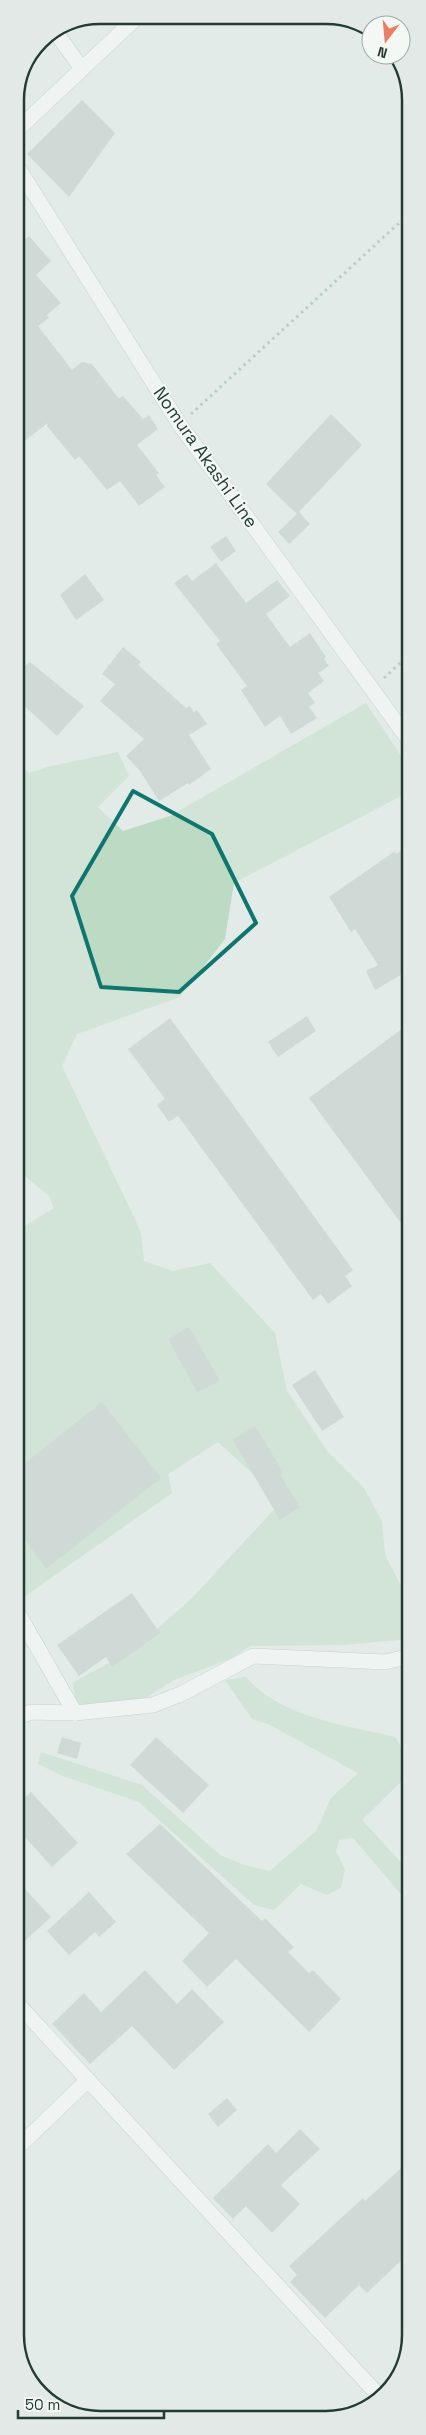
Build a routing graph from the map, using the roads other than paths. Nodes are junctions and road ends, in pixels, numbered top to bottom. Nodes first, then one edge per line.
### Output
1 (130, 24) edge
2 (58, 36) edge
3 (82, 69) junction
4 (24, 124) edge
5 (24, 177) edge
6 (402, 731) edge
7 (24, 1624) edge
8 (402, 1658) edge
9 (75, 1713) junction
10 (24, 1715) edge
11 (24, 2011) edge
12 (88, 2080) junction
13 (24, 2141) edge
14 (376, 2393) edge

1 - 3 street
2 - 3 street
3 - 4 street
5 - 6 street, Nomura Akashi Line
7 - 9 street
8 - 9 street
9 - 10 street
11 - 12 street
12 - 13 street
12 - 14 street

